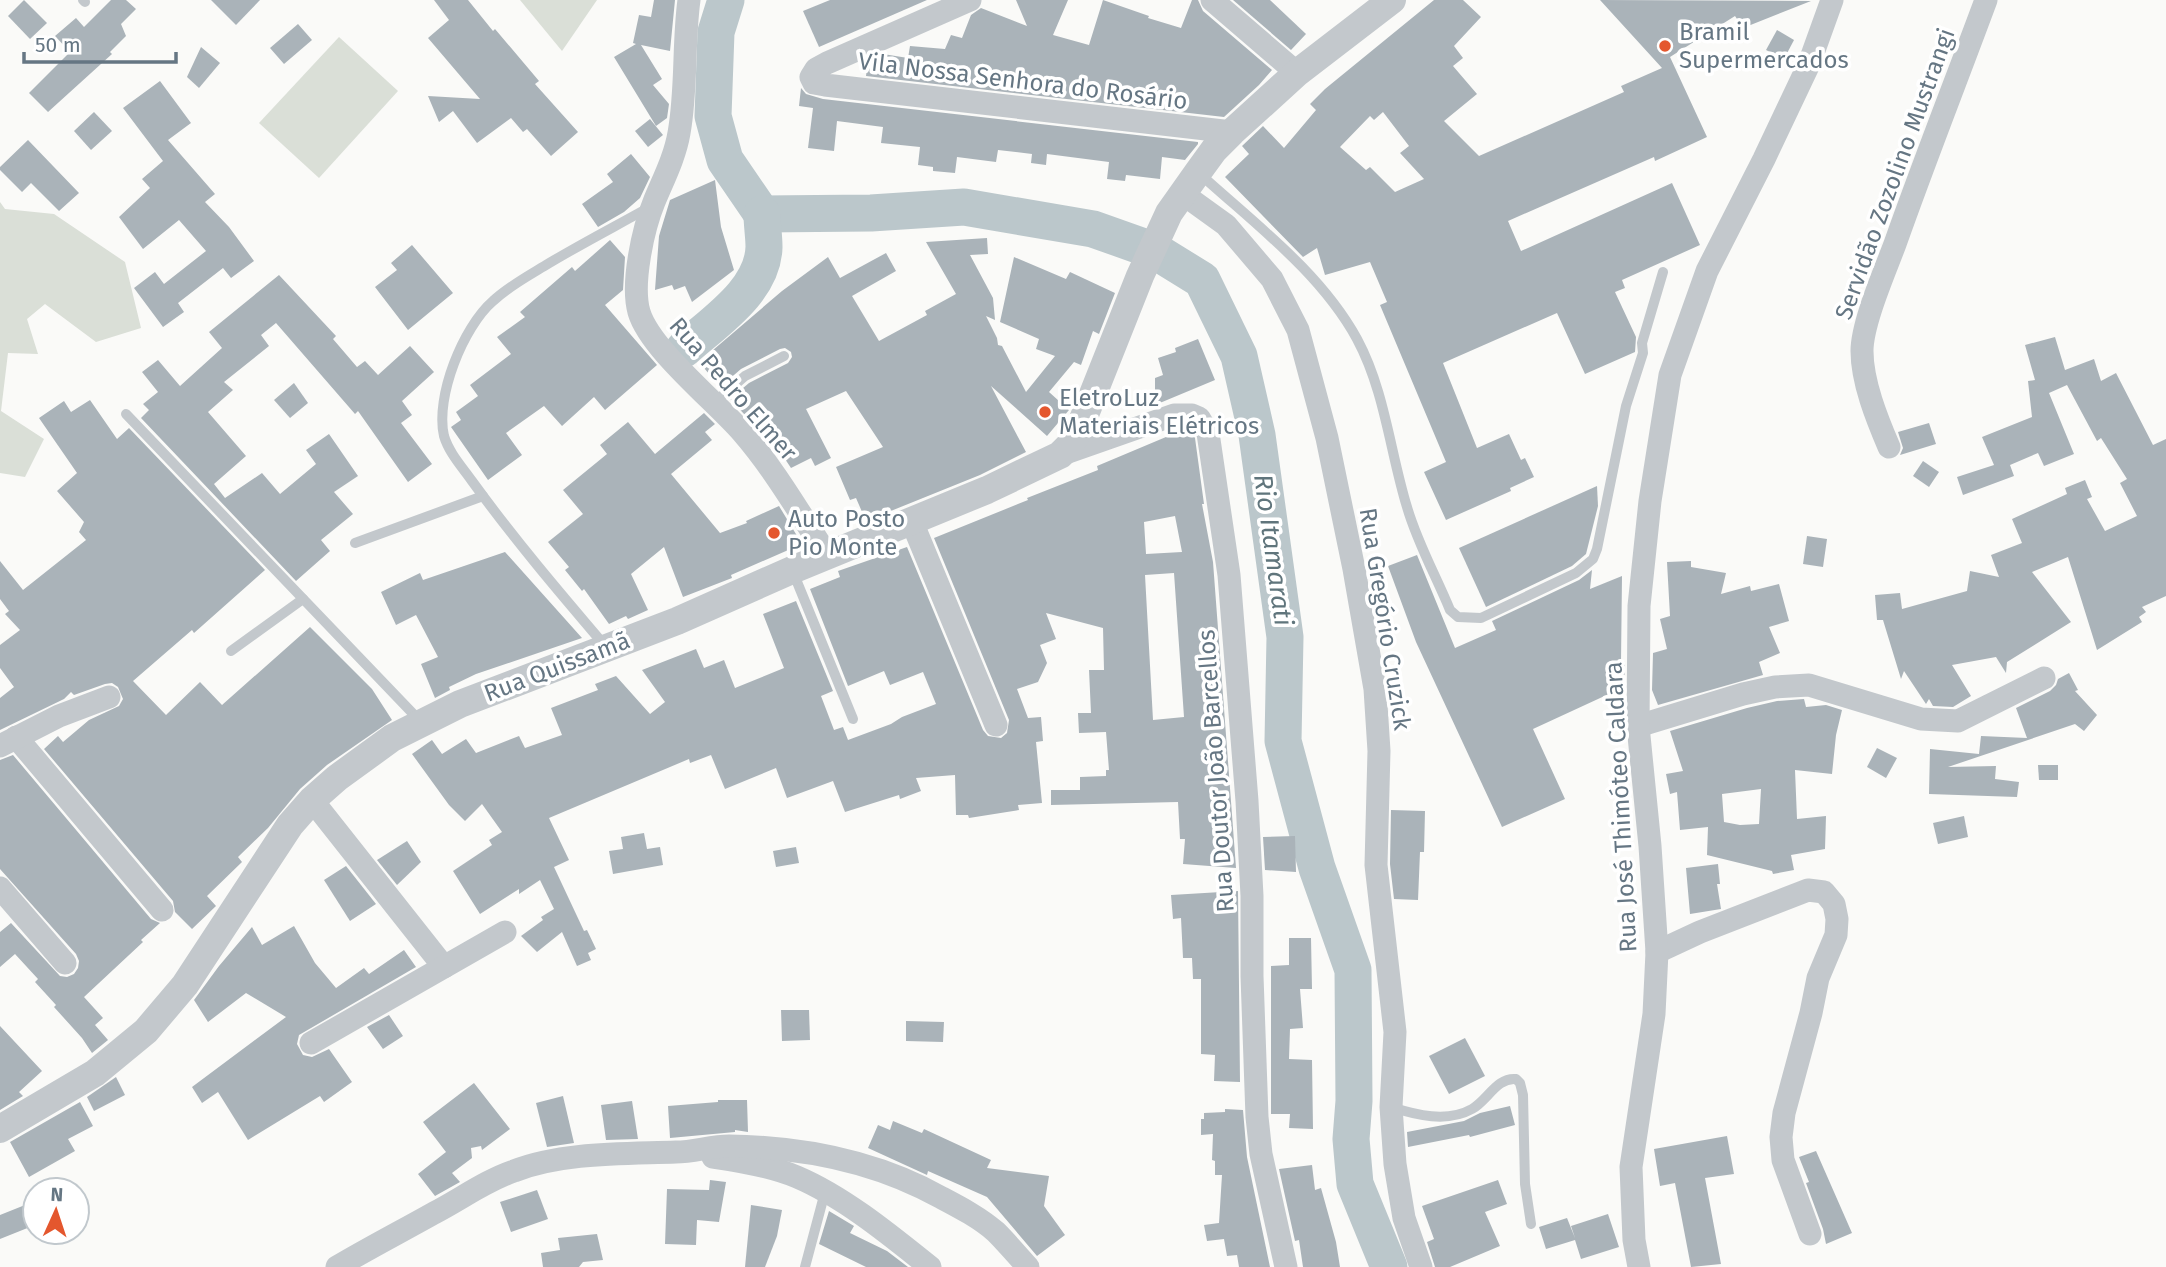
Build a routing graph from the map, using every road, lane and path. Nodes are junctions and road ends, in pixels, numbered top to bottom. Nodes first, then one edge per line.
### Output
1 (689, 0) edge
2 (970, 0) edge
3 (1212, 0) edge
4 (1392, 0) edge
5 (1832, 0) edge
6 (1986, 0) edge
7 (1297, 73) junction
8 (1232, 132) junction
9 (1183, 193) junction
10 (652, 206) junction
11 (1663, 272) dead end
12 (784, 356) dead end
13 (715, 402) junction
14 (126, 414) dead end
15 (1889, 447) dead end
16 (1060, 455) junction
17 (483, 496) junction
18 (912, 522) junction
19 (355, 542) dead end
20 (827, 555) junction
21 (792, 569) junction
22 (303, 599) junction
23 (608, 649) junction
24 (231, 651) dead end
25 (2044, 678) dead end
26 (109, 697) dead end
27 (853, 719) dead end
28 (421, 722) junction
29 (996, 725) dead end
30 (1638, 726) junction
31 (8, 742) edge
32 (312, 800) junction
33 (0, 888) edge
34 (162, 910) dead end
35 (505, 932) dead end
36 (1657, 952) junction
37 (65, 963) dead end
38 (444, 967) junction
39 (311, 1043) dead end
40 (1391, 1107) junction
41 (0, 1129) edge
42 (679, 1152) junction
43 (825, 1192) junction
44 (1531, 1224) dead end
45 (1810, 1234) dead end
46 (337, 1267) edge
47 (805, 1267) edge
48 (930, 1267) edge
49 (1028, 1267) edge
50 (1286, 1267) edge
51 (1420, 1267) edge
52 (1639, 1267) edge

1 - 10 street, Rua Pedro Elmer
2 - 8 street, Vila Nossa Senhora do Rosário
3 - 7 street
4 - 7 street, Rua Quissamã
5 - 30 street, Rua José Thimóteo Caldara
6 - 15 street, Servidão Zozolino Mustrangi
7 - 8 street, Rua Quissamã
8 - 9 street, Rua Quissamã
9 - 11 lane
9 - 16 street, Rua Quissamã
9 - 40 street, Rua Gregório Cruzick
10 - 13 street, Rua Pedro Elmer
10 - 17 lane
12 - 13 lane
13 - 20 street, Rua Pedro Elmer
14 - 22 lane
16 - 18 street, Rua Quissamã
16 - 50 street, Rua Doutor João Barcellos
17 - 19 lane
17 - 23 lane
18 - 20 street, Rua Quissamã
18 - 29 street
20 - 21 street, Rua Quissamã
21 - 23 street, Rua Quissamã
21 - 27 lane
22 - 24 lane
22 - 28 lane
23 - 28 street, Rua Quissamã
25 - 30 street
26 - 31 street
28 - 32 street, Rua Quissamã
30 - 36 street, Rua José Thimóteo Caldara
31 - 34 street
32 - 38 street
32 - 41 street, Rua Quissamã
33 - 37 street
35 - 38 street
36 - 45 street
36 - 52 street, Rua José Thimóteo Caldara
38 - 39 street
40 - 44 lane
40 - 51 street, Rua Gregório Cruzick
42 - 43 street
42 - 46 street
42 - 49 street
43 - 47 lane
43 - 48 street

